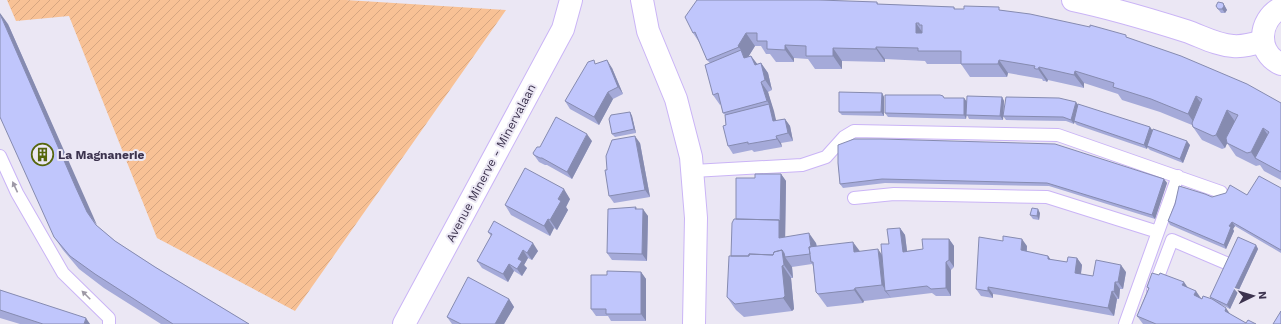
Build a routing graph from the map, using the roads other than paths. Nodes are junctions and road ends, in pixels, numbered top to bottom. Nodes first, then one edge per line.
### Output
1 (571, 0) edge
2 (642, 0) edge
3 (1072, 0) edge
4 (1277, 0) edge
5 (1281, 5) edge
6 (1281, 8) edge
7 (1263, 41) junction
8 (1281, 64) edge
9 (0, 156) edge
10 (692, 171) junction
11 (1178, 176) junction
12 (1221, 192) dead end
13 (854, 198) dead end
14 (1158, 232) junction
15 (1226, 263) edge
16 (1148, 303) edge
17 (109, 324) edge
18 (404, 324) edge
19 (694, 324) edge
20 (1126, 324) edge

1 - 18 street, Avenue Minerve - Minervalaan
2 - 10 street
3 - 7 street
4 - 5 street
6 - 7 street
7 - 8 street
17 -> 9 lane
10 - 11 lane
10 - 19 street
11 - 12 lane
11 - 14 lane
13 - 14 lane
14 - 20 lane
15 - 16 lane

